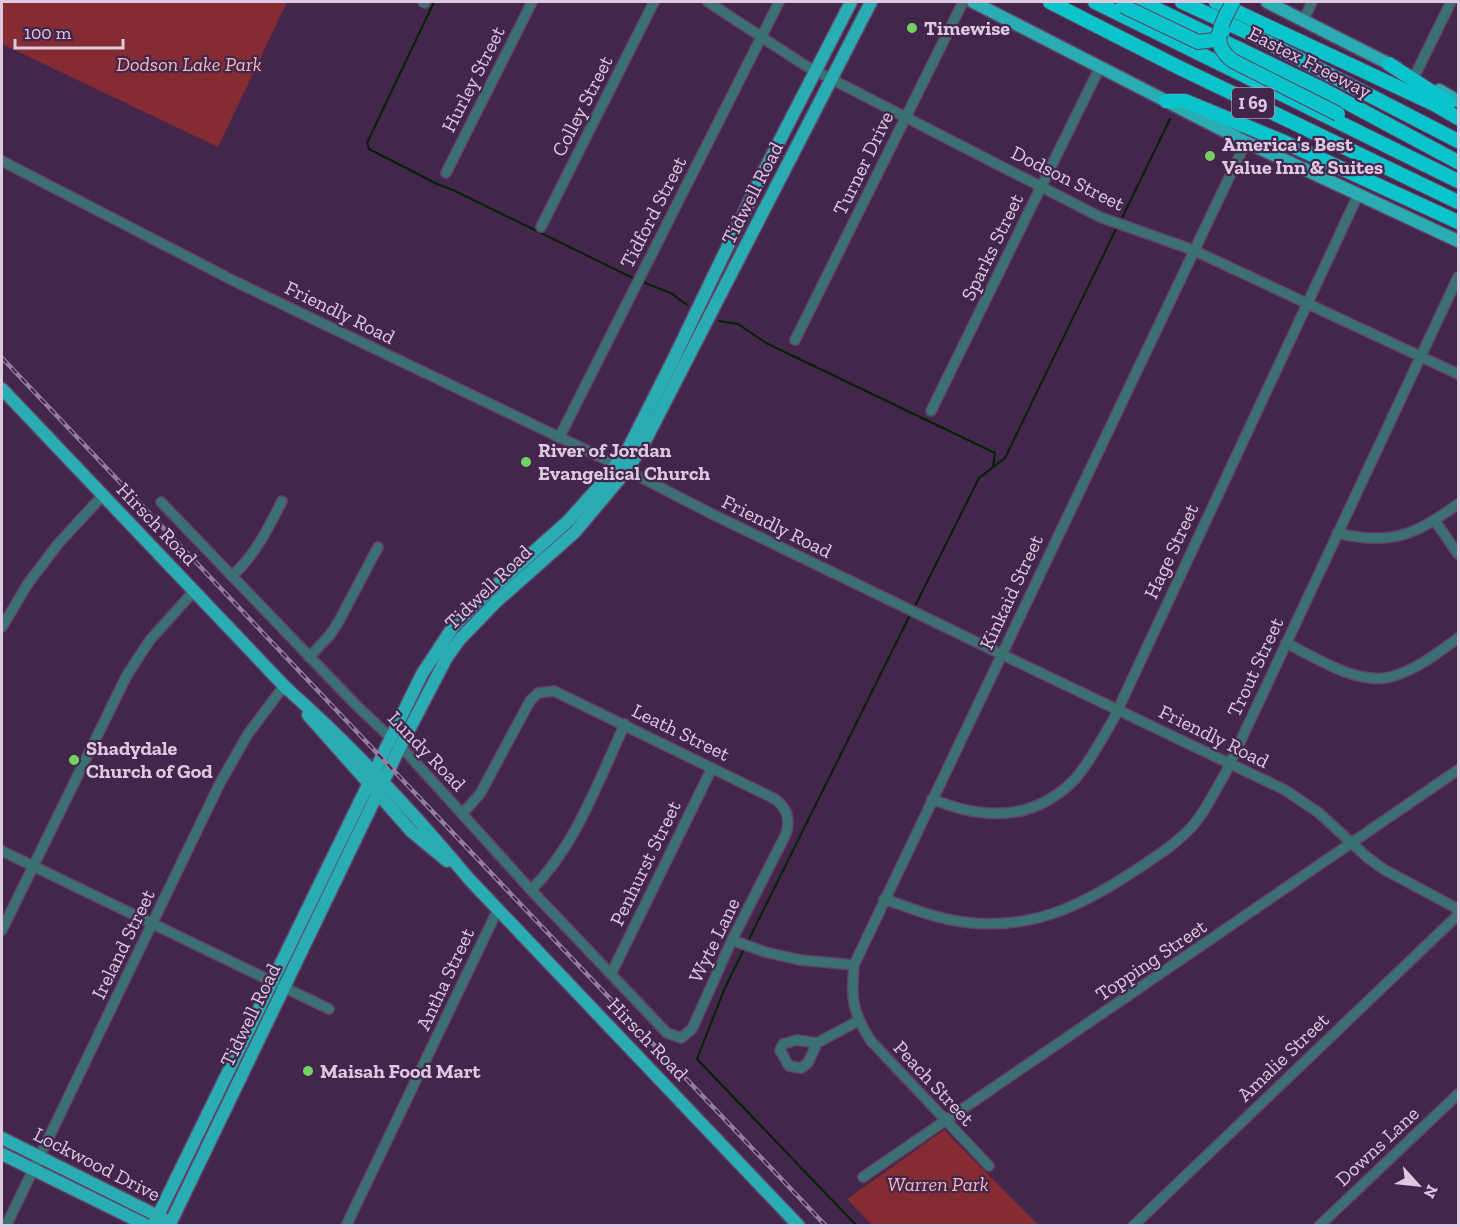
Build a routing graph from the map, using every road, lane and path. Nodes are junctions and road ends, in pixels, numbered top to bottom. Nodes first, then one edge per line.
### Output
1 (532, 2) edge
2 (654, 2) edge
3 (708, 2) edge
4 (779, 2) edge
5 (851, 2) edge
6 (871, 2) edge
7 (963, 2) edge
8 (973, 2) edge
9 (1050, 2) edge
10 (1095, 2) edge
11 (1142, 2) edge
12 (1182, 2) edge
13 (1216, 2) edge
14 (1233, 2) edge
15 (1239, 2) edge
16 (1267, 2) edge
17 (1312, 2) edge
18 (1451, 2) edge
19 (1121, 3) edge
20 (1304, 19) junction
21 (1223, 27) junction
22 (761, 36) junction
23 (1389, 64) junction
24 (1100, 67) junction
25 (817, 71) junction
26 (1414, 77) junction
27 (831, 79) junction
28 (1166, 100) junction
29 (1458, 101) edge
30 (1458, 109) edge
31 (1340, 111) junction
32 (906, 117) junction
33 (1458, 118) edge
34 (1458, 141) edge
35 (1246, 142) junction
36 (2, 161) edge
37 (1458, 162) edge
38 (1458, 169) edge
39 (764, 171) junction
40 (446, 173) dead end
41 (1458, 175) edge
42 (781, 180) junction
43 (1458, 181) edge
44 (1042, 186) junction
45 (1358, 195) junction
46 (1458, 202) edge
47 (1455, 220) edge
48 (541, 227) dead end
49 (1458, 241) edge
50 (1193, 250) junction
51 (1458, 277) edge
52 (1307, 303) junction
53 (795, 340) dead end
54 (1421, 356) junction
55 (679, 362) junction
56 (1458, 374) edge
57 (2, 392) edge
58 (931, 411) dead end
59 (559, 438) junction
60 (616, 465) junction
61 (627, 470) junction
62 (103, 495) junction
63 (282, 501) dead end
64 (160, 502) dead end
65 (1458, 504) edge
66 (1435, 521) junction
67 (1337, 534) junction
68 (378, 547) dead end
69 (1458, 554) edge
70 (538, 557) junction
71 (232, 576) junction
72 (194, 591) junction
73 (2, 627) edge
74 (455, 635) junction
75 (1458, 638) edge
76 (1286, 643) junction
77 (1000, 654) junction
78 (309, 657) junction
79 (284, 686) junction
80 (1117, 710) junction
81 (625, 724) junction
82 (390, 738) junction
83 (400, 747) junction
84 (1230, 764) junction
85 (712, 768) junction
86 (1458, 770) edge
87 (375, 771) junction
88 (384, 781) junction
89 (373, 789) junction
90 (932, 799) junction
91 (462, 814) junction
92 (784, 838) joint
93 (1353, 844) junction
94 (2, 851) edge
95 (33, 865) junction
96 (469, 879) junction
97 (531, 890) junction
98 (884, 899) junction
99 (317, 904) junction
100 (498, 909) junction
101 (1458, 909) edge
102 (1458, 915) edge
103 (153, 924) junction
104 (2, 930) edge
105 (736, 941) junction
106 (854, 964) junction
107 (611, 974) junction
108 (272, 983) junction
109 (284, 989) junction
110 (329, 1009) dead end
111 (858, 1021) junction
112 (664, 1029) joint
113 (817, 1043) dead end
114 (1458, 1094) edge
115 (220, 1106) junction
116 (945, 1122) junction
117 (2, 1138) edge
118 (2, 1154) edge
119 (40, 1157) junction
120 (988, 1166) dead end
121 (33, 1170) junction
122 (863, 1178) dead end
123 (156, 1221) edge
124 (171, 1224) edge
125 (6, 1226) edge
126 (148, 1226) edge
127 (346, 1226) edge
128 (799, 1226) edge
129 (1133, 1226) edge
130 (1320, 1226) edge

1 - 40 street, Hurley Street
2 - 48 street, Colley Street
3 - 22 street, Dodson Street
4 - 22 street, Tidford Street
5 - 25 main road, Tidwell Road
6 - 27 main road, Tidwell Road
7 - 32 street, Turner Drive
8 - 24 main road
9 - 46 highway, I 69
10 - 43 highway, I 69
11 - 37 highway, Eastex Freeway
12 - 34 highway, Eastex Freeway
13 - 33 highway
14 - 21 highway, bridge
15 - 21 highway
16 - 20 main road
17 - 20 street
18 - 26 street
19 - 21 highway, bridge
20 - 23 main road
21 - 31 highway, bridge
22 - 25 street, Dodson Street
22 - 59 street, Tidford Street
23 - 26 main road
23 - 30 highway
24 - 28 main road
24 - 44 street, Sparks Street
25 - 27 street, Dodson Street
25 - 39 main road, Tidwell Road
26 - 29 main road
27 - 32 street, Dodson Street
27 - 42 main road, Tidwell Road
28 - 35 main road
28 - 47 highway
31 - 38 highway
31 - 41 highway
32 - 44 street, Dodson Street
32 - 53 street, Turner Drive
35 - 45 main road
35 - 50 street, Kinkaid Street
36 - 59 street, Friendly Road
39 - 42 main road
39 - 55 main road, Tidwell Road
42 - 55 main road, Tidwell Road
44 - 50 street, Dodson Street
44 - 58 street, Sparks Street
45 - 49 main road
45 - 52 street, Hage Street
50 - 52 street, Dodson Street
50 - 77 street, Kinkaid Street
51 - 54 street, Trout Street
52 - 54 street, Dodson Street
52 - 80 street, Hage Street
54 - 56 street, Dodson Street
54 - 67 street, Trout Street
55 - 60 main road, Tidwell Road
55 - 61 main road, Tidwell Road
57 - 62 main road, Hirsch Road
59 - 60 street, Friendly Road
60 - 61 street, Friendly Road
60 - 70 main road, Tidwell Road
61 - 70 main road, Tidwell Road
61 - 77 street, Friendly Road
62 - 72 main road, Hirsch Road
62 - 73 street
63 - 71 street
64 - 71 street, Lundy Road
65 - 66 street
66 - 67 street
66 - 69 street
67 - 76 street, Trout Street
68 - 78 street
70 - 74 main road, Tidwell Road
71 - 78 street, Lundy Road
72 - 79 main road, Hirsch Road
72 - 95 street
74 - 82 main road, Tidwell Road
74 - 83 main road, Tidwell Road
75 - 76 street
76 - 84 street, Trout Street
77 - 80 street, Friendly Road
77 - 90 street, Kinkaid Street
78 - 82 street, Lundy Road
79 - 87 main road, Hirsch Road
79 - 89 main road, Hirsch Road
79 - 103 street, Ireland Street
80 - 84 street, Friendly Road
80 - 90 street, Hage Street
81 - 85 street, Leath Street
81 - 91 street, Leath Street
81 - 97 street
82 - 83 street, Lundy Road
82 - 87 main road, Tidwell Road
83 - 88 main road, Tidwell Road
83 - 91 street, Lundy Road
84 - 93 street, Friendly Road
84 - 98 street, Trout Street
85 - 92 street, Leath Street
85 - 107 street, Penhurst Street
86 - 93 street, Topping Street
87 - 88 main road, Hirsch Road
87 - 89 main road, Tidwell Road
88 - 89 main road, Tidwell Road
88 - 96 main road, Hirsch Road
89 - 96 main road, Hirsch Road
89 - 99 main road, Tidwell Road
90 - 98 street, Kinkaid Street
91 - 97 street, Lundy Road
92 - 105 street, Wyte Lane
93 - 101 street, Friendly Road
93 - 116 street, Topping Street
94 - 95 street
95 - 103 street
95 - 104 street
96 - 100 main road, Hirsch Road
97 - 107 street, Lundy Road
98 - 106 street, Kinkaid Street
99 - 108 main road, Tidwell Road
99 - 109 main road, Tidwell Road
100 - 127 street, Antha Street
100 - 128 main road, Hirsch Road
102 - 129 street, Amalie Street
103 - 108 street
103 - 119 street, Ireland Street
105 - 106 street
105 - 112 street, Wyte Lane
106 - 111 street, Kinkaid Street
107 - 112 street, Lundy Road
108 - 109 street
108 - 115 main road, Tidwell Road
109 - 110 street
109 - 115 main road, Tidwell Road
111 - 113 street
111 - 116 street, Peach Street
114 - 130 street, Downs Lane
115 - 123 main road, Tidwell Road
115 - 124 main road, Tidwell Road
116 - 120 street, Peach Street
116 - 122 street, Topping Street
117 - 119 main road, Lockwood Drive
118 - 121 main road, Lockwood Drive
119 - 121 street, Ireland Street
119 - 123 main road, Lockwood Drive
121 - 125 street, Ireland Street
121 - 126 main road, Lockwood Drive
123 - 124 main road, Lockwood Drive

